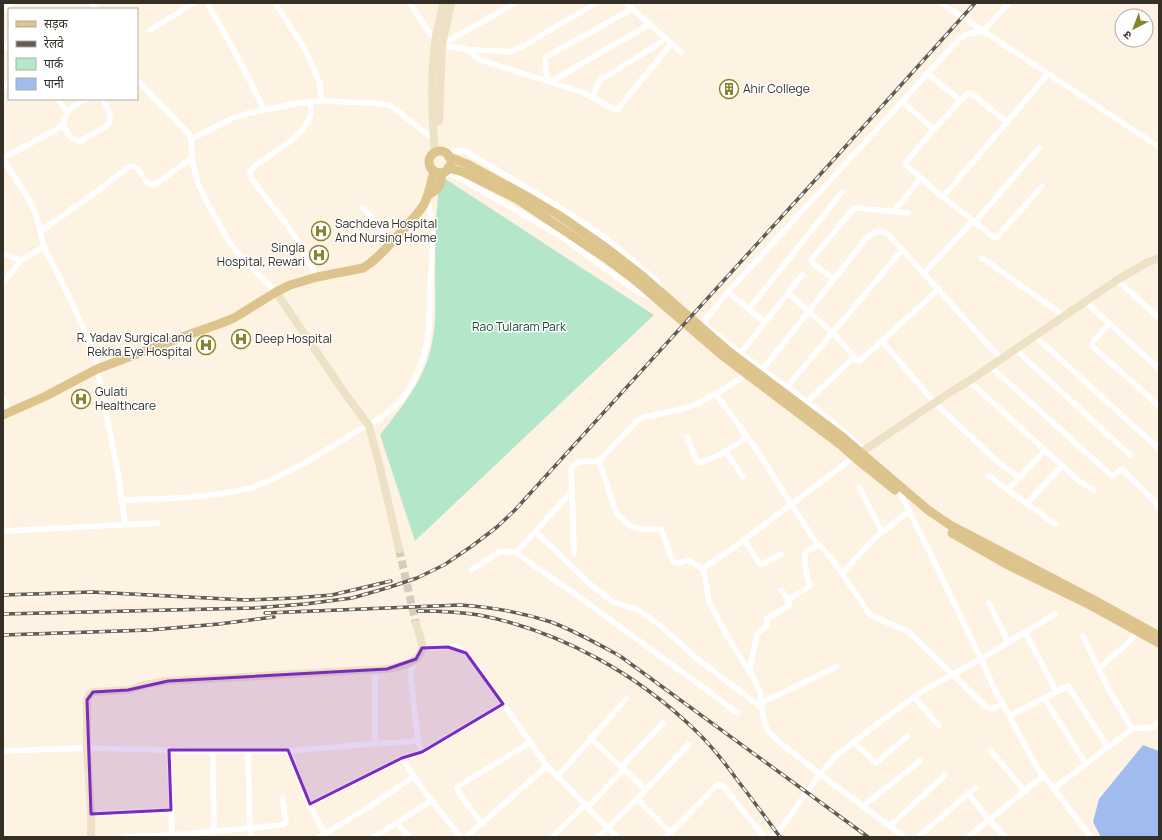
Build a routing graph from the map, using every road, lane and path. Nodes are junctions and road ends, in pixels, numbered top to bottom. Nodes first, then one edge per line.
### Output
1 (11, 3) edge
2 (194, 3) edge
3 (207, 3) edge
4 (274, 3) edge
5 (410, 3) edge
6 (443, 3) edge
7 (451, 3) edge
8 (515, 3) edge
9 (596, 3) edge
10 (626, 3) edge
11 (941, 3) edge
12 (1009, 3) edge
13 (3, 9) edge
14 (632, 9) junction
15 (650, 24) junction
16 (150, 30) dead end
17 (983, 31) junction
18 (666, 39) junction
19 (439, 41) junction
20 (671, 44) junction
21 (464, 48) junction
22 (681, 52) dead end
23 (927, 73) junction
24 (1048, 74) junction
25 (138, 81) edge
26 (548, 81) junction
27 (592, 98) junction
28 (59, 100) edge
29 (84, 100) edge
30 (103, 100) edge
31 (960, 100) junction
32 (311, 101) junction
33 (322, 101) junction
34 (902, 102) junction
35 (264, 110) junction
36 (67, 112) junction
37 (1007, 122) junction
38 (63, 125) junction
39 (934, 129) junction
40 (190, 139) junction
41 (434, 139) junction
42 (1159, 147) edge
43 (1039, 148) dead end
44 (443, 154) junction
45 (3, 158) edge
46 (192, 158) junction
47 (442, 171) junction
48 (475, 173) junction
49 (921, 178) junction
50 (1042, 186) dead end
51 (842, 192) dead end
52 (427, 196) junction
53 (943, 197) junction
54 (362, 207) dead end
55 (893, 212) junction
56 (908, 212) dead end
57 (414, 217) junction
58 (974, 222) junction
59 (432, 226) junction
60 (41, 231) junction
61 (390, 243) junction
62 (44, 247) junction
63 (902, 250) junction
64 (3, 254) edge
65 (982, 258) dead end
66 (21, 260) junction
67 (1157, 262) edge
68 (924, 273) junction
69 (802, 275) dead end
70 (317, 277) junction
71 (834, 279) junction
72 (1117, 280) junction
73 (3, 283) edge
74 (939, 289) junction
75 (276, 292) junction
76 (728, 292) junction
77 (788, 293) junction
78 (1085, 301) junction
79 (749, 309) junction
80 (809, 311) junction
81 (1064, 316) junction
82 (1159, 318) edge
83 (765, 322) junction
84 (1109, 324) junction
85 (833, 333) junction
86 (1034, 336) junction
87 (882, 341) junction
88 (1015, 349) junction
89 (741, 353) junction
90 (853, 359) junction
91 (1001, 359) junction
92 (990, 366) junction
93 (97, 369) junction
94 (763, 369) junction
95 (1159, 370) edge
96 (740, 378) dead end
97 (969, 380) junction
98 (787, 387) junction
99 (716, 394) junction
100 (3, 398) edge
101 (806, 402) junction
102 (935, 403) junction
103 (1159, 406) edge
104 (6, 414) edge
105 (368, 426) junction
106 (687, 437) dead end
107 (748, 437) junction
108 (1159, 449) edge
109 (1045, 450) junction
110 (726, 452) junction
111 (859, 454) junction
112 (1130, 454) dead end
113 (599, 460) junction
114 (1062, 466) junction
115 (989, 476) dead end
116 (743, 477) dead end
117 (1019, 477) junction
118 (894, 481) junction
119 (859, 487) dead end
120 (1008, 490) junction
121 (1094, 490) dead end
122 (572, 492) junction
123 (900, 494) junction
124 (121, 500) junction
125 (1026, 503) junction
126 (792, 505) junction
127 (1159, 506) edge
128 (908, 512) junction
129 (158, 522) dead end
130 (125, 524) junction
131 (1055, 524) dead end
132 (3, 531) edge
133 (536, 532) junction
134 (882, 532) junction
135 (744, 540) junction
136 (819, 545) junction
137 (399, 549) tunnel mouth
138 (516, 553) junction
139 (574, 554) dead end
140 (781, 554) dead end
141 (703, 568) junction
142 (471, 570) dead end
143 (842, 573) junction
144 (782, 590) dead end
145 (788, 600) junction
146 (989, 602) dead end
147 (1055, 614) dead end
148 (416, 624) tunnel mouth
149 (1138, 631) junction
150 (1024, 632) junction
151 (1083, 636) dead end
152 (1159, 636) edge
153 (1008, 642) junction
154 (1159, 643) edge
155 (422, 648) junction
156 (981, 658) junction
157 (416, 659) junction
158 (836, 667) dead end
159 (1099, 668) junction
160 (375, 670) junction
161 (749, 672) junction
162 (953, 674) junction
163 (1056, 692) junction
164 (914, 698) junction
165 (1044, 698) junction
166 (626, 699) dead end
167 (504, 704) junction
168 (1002, 704) junction
169 (762, 705) junction
170 (738, 713) dead end
171 (1009, 716) junction
172 (1159, 722) edge
173 (662, 723) dead end
174 (939, 726) dead end
175 (1132, 729) junction
176 (907, 737) dead end
177 (590, 738) junction
178 (418, 741) junction
179 (531, 742) junction
180 (854, 742) junction
181 (375, 744) junction
182 (689, 744) dead end
183 (1108, 747) junction
184 (87, 748) junction
185 (169, 750) junction
186 (990, 750) dead end
187 (3, 751) edge
188 (213, 751) junction
189 (248, 751) junction
190 (289, 751) junction
191 (422, 752) junction
192 (402, 758) junction
193 (920, 761) dead end
194 (1086, 764) junction
195 (547, 766) junction
196 (622, 768) junction
197 (820, 774) junction
198 (945, 775) dead end
199 (558, 776) junction
200 (1043, 776) junction
201 (413, 777) junction
202 (975, 788) dead end
203 (645, 789) junction
204 (1053, 789) junction
205 (1025, 791) junction
206 (968, 793) junction
207 (282, 798) dead end
208 (636, 799) junction
209 (431, 801) junction
210 (310, 804) junction
211 (587, 806) junction
212 (863, 806) junction
213 (171, 810) junction
214 (91, 814) junction
215 (989, 820) junction
216 (397, 823) junction
217 (482, 824) junction
218 (890, 826) junction
219 (608, 827) junction
220 (250, 828) junction
221 (214, 831) junction
222 (172, 835) junction
223 (668, 835) edge
224 (323, 836) edge
225 (91, 837) edge
226 (124, 837) edge
227 (252, 837) edge
228 (374, 837) edge
229 (409, 837) edge
230 (461, 837) edge
231 (466, 837) edge
232 (552, 837) edge
233 (598, 837) edge
234 (617, 837) edge
235 (764, 837) edge
236 (772, 837) edge
237 (904, 837) edge
238 (918, 837) edge
239 (968, 837) edge
240 (1006, 837) edge
241 (1091, 837) edge

1 - 13 street
2 - 16 street
3 - 35 street
4 - 33 street
5 - 19 street
6 - 19 street
7 - 19 street
8 - 19 street
9 - 21 street
10 - 14 street
11 - 17 street
12 - 17 street
14 - 15 street
14 - 26 street
15 - 18 street
15 - 26 street
17 - 23 street
17 - 24 street
18 - 20 street
18 - 27 street
19 - 21 street
19 - 41 street
19 - 44 street
20 - 22 street
20 - 27 street
21 - 26 street
23 - 31 street
23 - 34 street
24 - 37 street
24 - 42 street
25 - 40 street
26 - 27 street
28 - 36 street
29 - 36 street
30 - 38 street
31 - 37 street
31 - 39 street
32 - 33 street
32 - 35 street
32 - 70 street
33 - 41 street
34 - 39 street
34 - 76 street
35 - 40 street
36 - 38 street
37 - 53 street
38 - 45 street
39 - 49 street
40 - 46 street
41 - 44 street
43 - 58 street
44 - 47 main road
44 - 47 main road
44 - 47 street
44 - 48 main road
45 - 60 street
46 - 60 street
46 - 75 street
47 - 48 main road
47 - 52 main road
48 - 111 main road
49 - 53 street
49 - 55 street
50 - 58 street
51 - 79 street
52 - 57 main road
52 - 59 street
53 - 58 street
54 - 61 street
55 - 56 street
55 - 71 street
57 - 59 street
57 - 61 main road
58 - 68 street
59 - 105 street
60 - 62 street
61 - 70 main road
62 - 66 street
62 - 93 street
63 - 68 street
63 - 71 street
63 - 85 street
64 - 66 street
65 - 81 street
66 - 73 street
67 - 72 street
68 - 74 street
69 - 77 street
70 - 75 main road
71 - 80 street
72 - 78 street
72 - 82 street
74 - 87 street
74 - 91 street
75 - 93 main road
75 - 105 street
76 - 79 street
76 - 89 street
77 - 80 street
77 - 83 street
78 - 81 street
78 - 84 street
79 - 83 street
80 - 85 street
80 - 94 street
81 - 86 street
83 - 89 street
84 - 95 street
84 - 103 street
85 - 90 street
85 - 98 street
86 - 88 street
86 - 108 street
87 - 90 street
87 - 102 street
88 - 91 street
88 - 112 street
89 - 94 street
90 - 101 street
91 - 92 street
92 - 97 street
92 - 127 street
93 - 104 main road
93 - 124 street
94 - 98 street
96 - 99 street
97 - 102 street
97 - 109 street
98 - 101 street
99 - 107 street
99 - 113 street
100 - 104 street
101 - 111 street
102 - 111 street
102 - 117 street
105 - 124 street
105 - 137 street
106 - 110 street
107 - 110 street
107 - 126 street
109 - 114 street
109 - 117 street
110 - 116 street
111 - 118 main road
111 - 123 main road
111 - 126 street
113 - 122 street
113 - 141 street
114 - 121 street
114 - 125 street
115 - 120 street
117 - 120 street
118 - 123 street
118 - 152 main road
119 - 134 street
120 - 125 street
122 - 133 street
122 - 139 street
123 - 128 street
123 - 149 main road
124 - 130 street
125 - 131 street
126 - 135 street
126 - 136 street
128 - 134 street
128 - 156 street
129 - 130 street
130 - 132 street
133 - 138 street
133 - 169 street
134 - 143 street
135 - 140 street
135 - 141 street
136 - 143 street
136 - 145 street
138 - 142 street
138 - 170 street
141 - 161 street
143 - 162 street
144 - 145 street
145 - 161 street
146 - 153 street
147 - 150 street
148 - 155 street
149 - 154 main road
149 - 159 street
150 - 153 street
150 - 163 street
151 - 159 street
153 - 156 street
155 - 157 street
155 - 167 street
156 - 162 street
156 - 168 street
157 - 160 street
157 - 178 street
158 - 169 street
159 - 175 street
160 - 181 street
160 - 184 street
161 - 169 street
162 - 164 street
162 - 168 street
163 - 165 street
163 - 183 street
164 - 174 street
164 - 180 street
165 - 171 street
165 - 194 street
166 - 177 street
167 - 179 street
167 - 191 street
168 - 171 street
169 - 197 street
171 - 200 street
172 - 175 street
173 - 196 street
175 - 183 street
176 - 180 street
177 - 196 street
177 - 199 street
178 - 181 street
178 - 191 street
179 - 195 street
179 - 217 street
180 - 197 street
181 - 190 street
182 - 203 street
183 - 194 street
184 - 185 street
184 - 187 street
184 - 214 street
185 - 188 street
185 - 213 street
186 - 205 street
188 - 189 street
188 - 221 street
189 - 190 street
189 - 220 street
190 - 210 street
191 - 192 street
192 - 201 street
192 - 210 street
193 - 212 street
194 - 204 street
195 - 199 street
195 - 217 street
196 - 203 street
196 - 211 street
197 - 212 street
197 - 236 street
198 - 218 street
199 - 211 street
200 - 204 street
200 - 205 street
201 - 209 street
201 - 224 street
202 - 206 street
203 - 208 street
204 - 241 street
205 - 215 street
206 - 215 street
206 - 238 street
207 - 220 street
208 - 219 street
208 - 223 street
209 - 216 street
209 - 230 street
210 - 224 street
211 - 219 street
211 - 232 street
212 - 218 street
213 - 214 street
213 - 222 street
214 - 225 street
215 - 239 street
215 - 240 street
216 - 228 street
216 - 229 street
217 - 231 street
218 - 237 street
219 - 233 street
219 - 234 street
220 - 221 street
220 - 227 street
221 - 222 street
222 - 226 street
223 - 235 street

